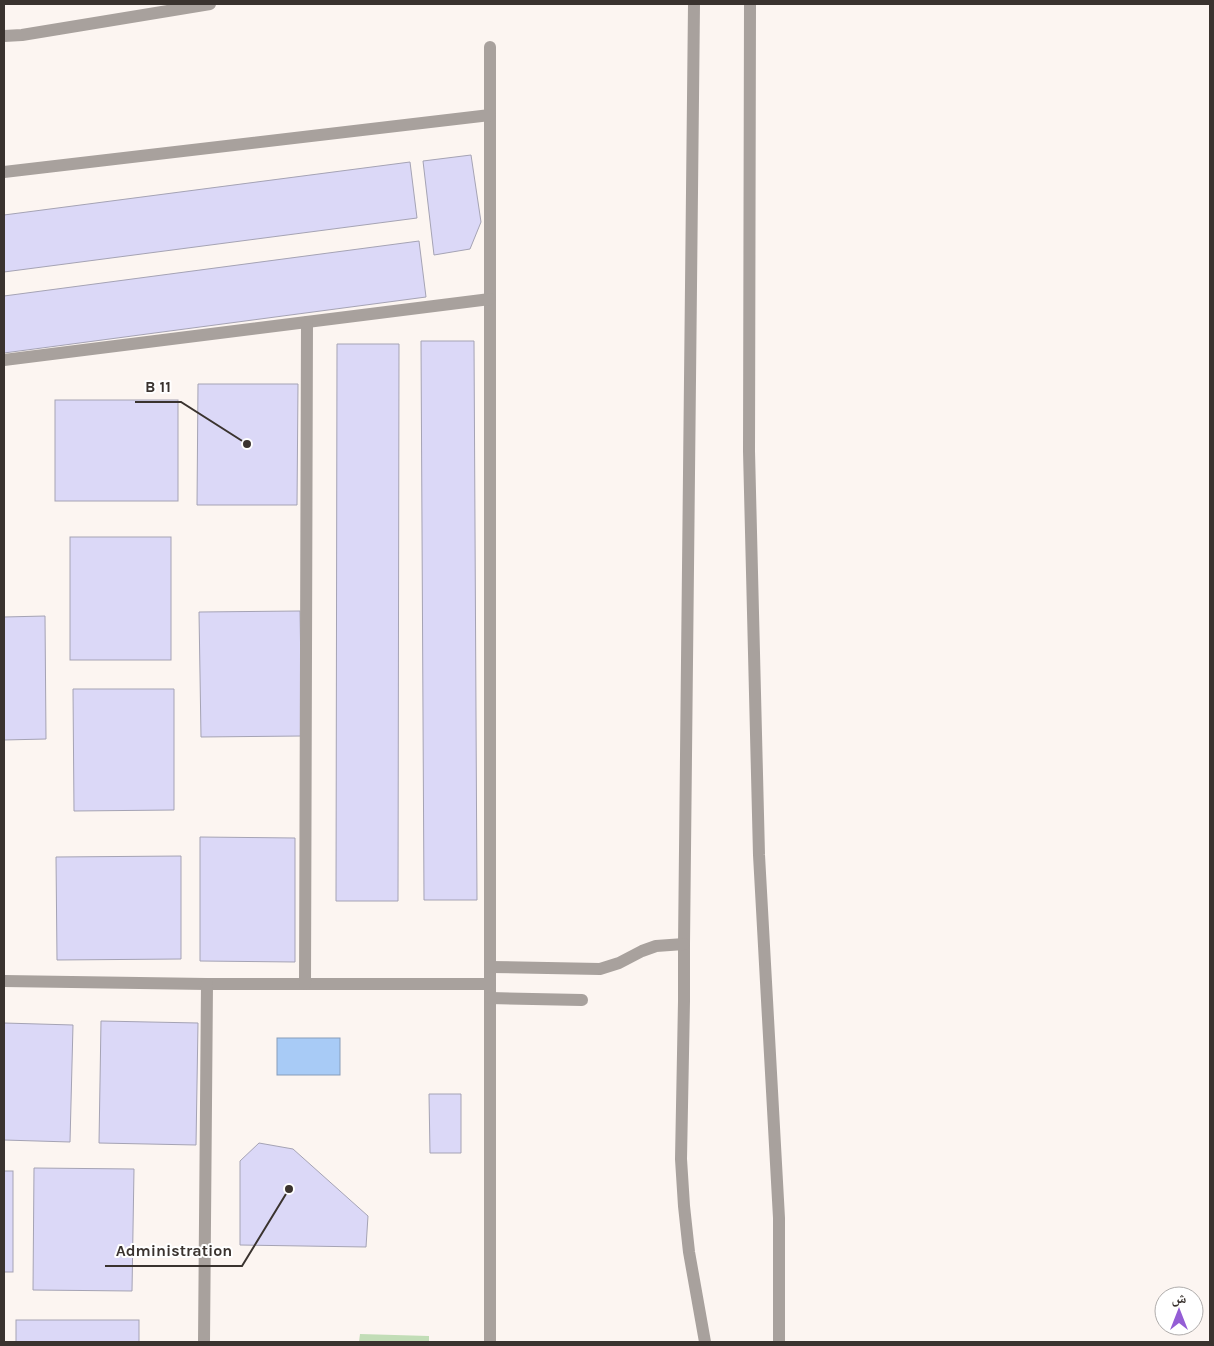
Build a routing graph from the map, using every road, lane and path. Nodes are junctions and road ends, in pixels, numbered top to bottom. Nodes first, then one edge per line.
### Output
1 (210, 4) edge
2 (694, 4) edge
3 (750, 4) edge
4 (4, 36) edge
5 (490, 47) dead end
6 (490, 115) junction
7 (4, 172) edge
8 (490, 299) junction
9 (307, 322) junction
10 (4, 360) edge
11 (684, 944) junction
12 (490, 967) junction
13 (4, 980) edge
14 (207, 984) junction
15 (305, 984) junction
16 (490, 984) junction
17 (490, 998) junction
18 (582, 1000) dead end
19 (204, 1342) edge
20 (490, 1342) edge
21 (705, 1342) edge
22 (778, 1342) edge

1 - 4 street
2 - 11 street
3 - 22 street
5 - 6 street
6 - 7 street
6 - 8 street
8 - 9 street
8 - 12 street
9 - 10 street
9 - 15 street
11 - 12 street
11 - 21 street
12 - 16 street
13 - 14 street
14 - 15 street
14 - 19 street
15 - 16 street
16 - 17 street
17 - 18 street
17 - 20 street

